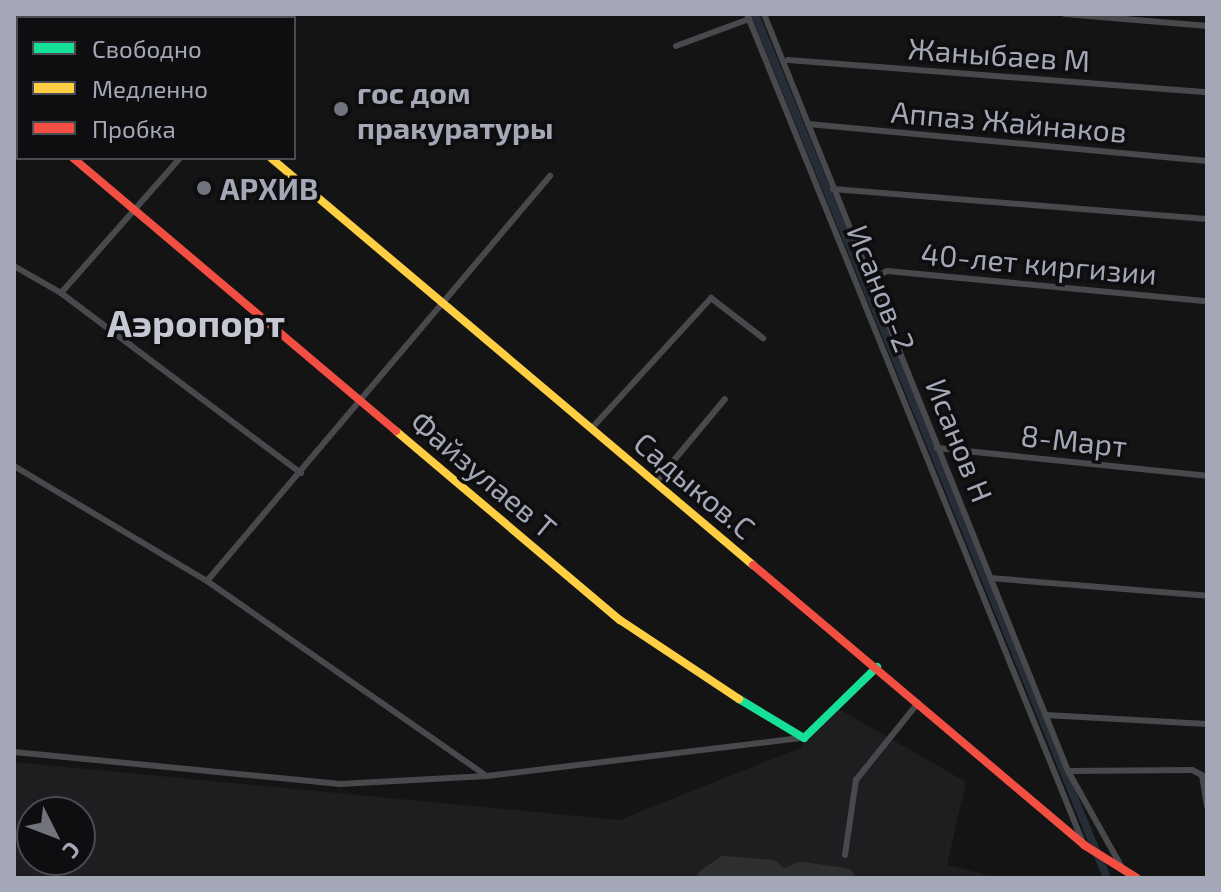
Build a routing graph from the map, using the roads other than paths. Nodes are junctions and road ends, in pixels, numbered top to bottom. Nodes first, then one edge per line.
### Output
1 (764, 14) edge
2 (1065, 14) edge
3 (748, 17) edge
4 (1207, 26) edge
5 (676, 46) dead end
6 (788, 60) junction
7 (1207, 92) edge
8 (808, 124) junction
9 (75, 160) edge
10 (178, 160) edge
11 (273, 160) edge
12 (1207, 161) edge
13 (550, 176) dead end
14 (833, 189) junction
15 (134, 209) junction
16 (1207, 219) edge
17 (14, 266) edge
18 (870, 280) junction
19 (61, 293) junction
20 (440, 301) junction
21 (1207, 301) edge
22 (763, 338) dead end
23 (725, 399) dead end
24 (361, 402) junction
25 (591, 429) junction
26 (937, 448) junction
27 (14, 466) edge
28 (301, 473) junction
29 (1207, 476) edge
30 (655, 483) junction
31 (990, 578) junction
32 (207, 581) junction
33 (1207, 596) edge
34 (877, 667) junction
35 (918, 703) junction
36 (1046, 715) junction
37 (1207, 724) edge
38 (804, 738) junction
39 (14, 752) edge
40 (1068, 771) junction
41 (487, 776) junction
42 (1207, 807) edge
43 (1086, 847) junction
44 (845, 855) dead end
45 (1121, 870) edge
46 (1137, 878) edge

1 - 6 street, Исанов Н
2 - 4 street
3 - 5 street
3 - 43 street, Исанов-2
6 - 7 street, Жаныбаев М
6 - 8 street, Исанов Н
8 - 12 street, Аппаз Жайнаков
8 - 14 street, Исанов Н
9 - 15 main road, Файзулаев Т
10 - 15 street
11 - 20 main road, Садыков.С
13 - 20 street
14 - 16 street
14 - 18 street, Исанов Н
15 - 19 street
15 - 24 main road, Файзулаев Т
17 - 19 street
18 - 21 street, 40-лет киргизии
18 - 26 street, Исанов Н
19 - 28 street
20 - 24 street
20 - 25 main road, Садыков.С
22 - 25 street
23 - 30 street
24 - 28 street
24 - 38 main road, Файзулаев Т
25 - 30 main road, Садыков.С
26 - 29 street, 8-Март
26 - 31 street, Исанов Н
27 - 32 street
28 - 32 street
30 - 34 main road, Садыков.С
31 - 33 street
31 - 36 street, Исанов Н
32 - 41 street
34 - 35 main road, Садыков.С
34 - 38 main road
35 - 43 main road, Садыков.С
35 - 44 street
36 - 37 street
36 - 40 street, Исанов Н
38 - 41 street
39 - 41 street
40 - 42 street
40 - 45 street, Исанов Н
43 - 45 main road, Садыков.С
45 - 46 main road

